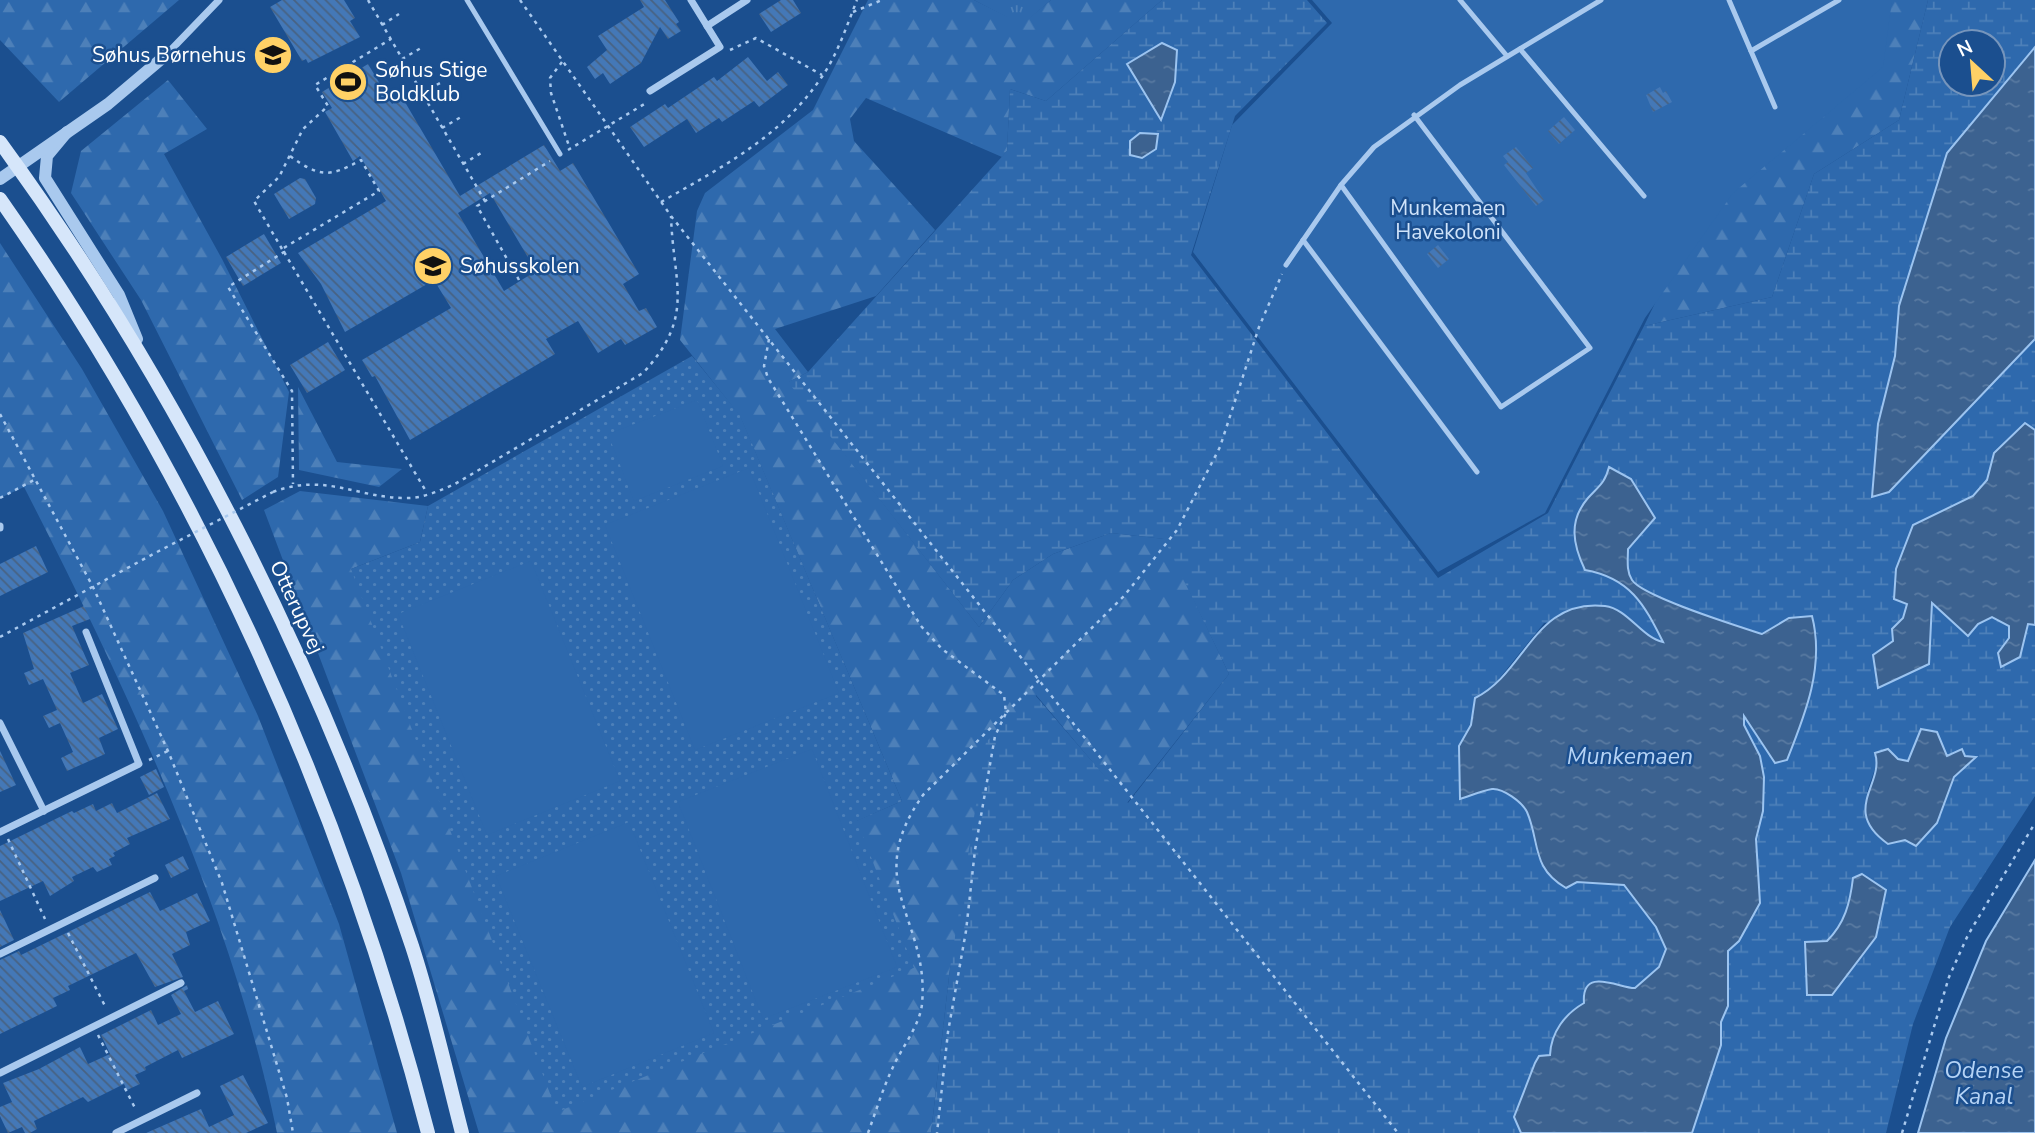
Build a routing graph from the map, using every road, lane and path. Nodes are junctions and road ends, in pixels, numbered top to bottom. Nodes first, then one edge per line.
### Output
1 (219, 0) edge
2 (368, 0) edge
3 (467, 0) edge
4 (520, 0) edge
5 (691, 0) edge
6 (747, 0) edge
7 (857, 0) edge
8 (882, 0) edge
9 (1460, 0) edge
10 (1601, 0) edge
11 (1729, 0) edge
12 (1839, 0) edge
13 (852, 13) junction
14 (399, 14) dead end
15 (382, 25) junction
16 (707, 26) junction
17 (391, 39) junction
18 (720, 47) junction
19 (421, 48) dead end
20 (1520, 49) junction
21 (1751, 51) junction
22 (166, 55) joint
23 (1507, 56) junction
24 (402, 59) junction
25 (562, 62) junction
26 (823, 76) junction
27 (440, 83) dead end
28 (650, 90) joint
29 (422, 93) junction
30 (1775, 107) dead end
31 (1414, 115) junction
32 (461, 117) dead end
33 (607, 127) junction
34 (442, 128) junction
35 (67, 132) junction
36 (0, 142) edge
37 (570, 149) junction
38 (481, 153) dead end
39 (560, 155) junction
40 (290, 156) junction
41 (463, 164) junction
42 (18, 167) junction
43 (0, 178) edge
44 (1341, 185) junction
45 (1644, 196) dead end
46 (0, 199) edge
47 (485, 201) junction
48 (661, 201) junction
49 (671, 216) junction
50 (1303, 240) junction
51 (283, 250) junction
52 (1286, 265) joint
53 (519, 280) dead end
54 (769, 340) junction
55 (156, 385) junction
56 (0, 414) edge
57 (1477, 472) dead end
58 (35, 480) junction
59 (293, 484) junction
60 (428, 493) junction
61 (0, 498) edge
62 (93, 587) junction
63 (86, 632) dead end
64 (0, 637) edge
65 (1040, 681) junction
66 (1006, 713) junction
67 (0, 723) edge
68 (168, 751) junction
69 (139, 764) junction
70 (44, 811) junction
71 (2035, 823) edge
72 (2, 831) edge
73 (155, 878) dead end
74 (64, 924) junction
75 (51, 930) junction
76 (0, 954) edge
77 (181, 983) dead end
78 (111, 1017) junction
79 (93, 1026) junction
80 (0, 1073) edge
81 (197, 1093) dead end
82 (141, 1121) junction
83 (116, 1133) edge
84 (293, 1133) edge
85 (428, 1133) edge
86 (462, 1133) edge
87 (868, 1133) edge
88 (937, 1133) edge
89 (1398, 1133) edge
90 (1902, 1133) edge

1 - 22 street
2 - 15 path
3 - 39 lane
4 - 25 path
5 - 16 street
6 - 16 street
7 - 13 path
8 - 13 path
9 - 23 lane
10 - 20 lane
11 - 21 lane
12 - 21 lane
13 - 26 path
14 - 15 path
15 - 17 path
16 - 18 street
17 - 24 path
17 - 40 path
18 - 26 path
18 - 28 street
19 - 24 path
20 - 23 lane
20 - 45 lane
21 - 30 lane
22 - 35 street
23 - 31 lane
24 - 29 path
25 - 33 path
25 - 37 path
26 - 48 path
27 - 29 path
28 - 33 path
29 - 34 path
31 - 44 lane
31 - 44 lane
32 - 34 path
33 - 37 path
33 - 48 path
34 - 41 path
35 - 42 street
35 - 55 street
36 - 42 main road, Otterupvej
37 - 39 path
38 - 41 path
39 - 47 path
40 - 51 path
40 - 51 path
41 - 47 path
42 - 43 street
42 - 55 main road, Otterupvej
44 - 50 lane
46 - 85 main road
47 - 53 path
48 - 49 path
49 - 54 path
49 - 60 path
50 - 52 lane
50 - 57 lane
51 - 59 path
51 - 60 path
52 - 65 path
54 - 65 path
54 - 66 path
55 - 86 main road, Otterupvej
56 - 58 path
58 - 61 path
58 - 62 path
59 - 60 path
59 - 62 path, bridge
62 - 64 path
62 - 68 path
63 - 69 street
65 - 66 path
65 - 89 path
66 - 87 path
66 - 88 path
67 - 70 street
68 - 69 path
68 - 84 path
69 - 70 street
70 - 72 street
71 - 90 path
72 - 75 path
73 - 74 street
74 - 75 street
74 - 78 path
75 - 76 street
77 - 78 street
78 - 79 street
79 - 80 street
79 - 82 path
81 - 82 street
82 - 83 street

